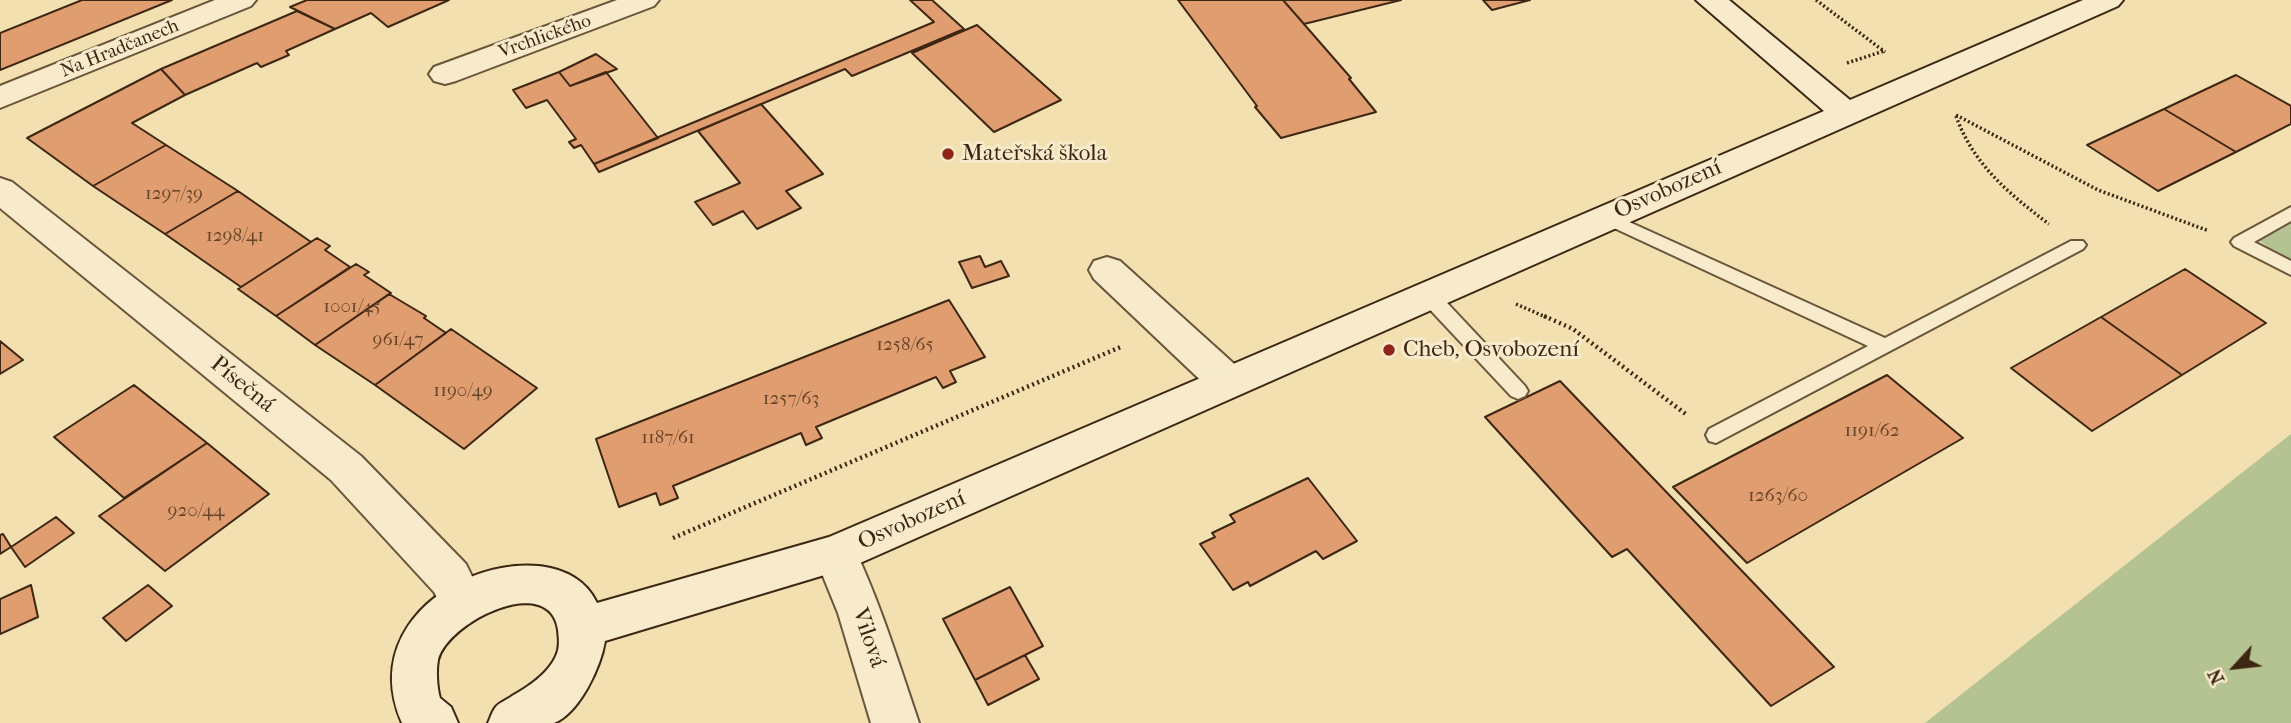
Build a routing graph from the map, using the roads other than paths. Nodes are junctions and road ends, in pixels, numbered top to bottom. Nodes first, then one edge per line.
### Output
1 (240, 0) edge
2 (644, 0) edge
3 (1712, 0) edge
4 (2108, 0) edge
5 (445, 74) dead end
6 (0, 98) edge
7 (1845, 113) junction
8 (0, 190) edge
9 (2291, 213) edge
10 (1605, 217) junction
11 (2077, 245) road end
12 (2291, 269) edge
13 (1107, 270) dead end
14 (1443, 288) junction
15 (1885, 346) junction
16 (1228, 382) junction
17 (1518, 391) dead end
18 (1716, 435) road end
19 (836, 554) junction
20 (463, 601) junction
21 (583, 627) junction
22 (417, 718) edge
23 (512, 723) edge
24 (895, 723) edge

1 - 6 street, Na Hradčanech
2 - 5 street, Vrchlického
3 - 7 street
4 - 7 street, Osvobození
7 - 10 street, Osvobození
8 - 20 street, Písečná
9 - 12 lane
10 - 14 street, Osvobození
10 - 15 lane
11 - 15 lane
13 - 16 street
14 - 16 street, Osvobození
14 - 17 lane
15 - 18 lane
16 - 19 street, Osvobození
19 - 21 street, Osvobození
19 - 24 street, Vilová
20 - 21 street
20 - 22 street
21 - 23 street

